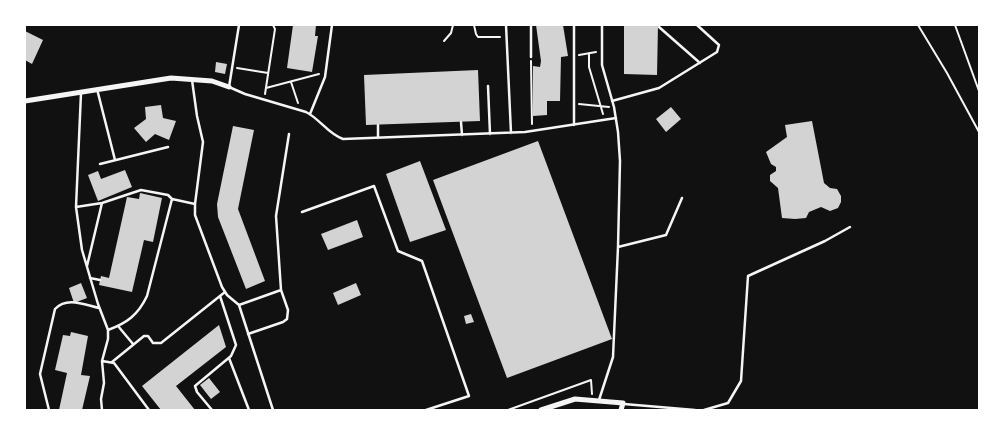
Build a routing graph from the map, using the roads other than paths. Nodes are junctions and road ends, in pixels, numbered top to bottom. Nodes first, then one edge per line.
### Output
1 (238, 25) edge
2 (332, 25) edge
3 (506, 25) edge
4 (531, 25) edge
5 (574, 25) edge
6 (602, 25) edge
7 (697, 25) edge
8 (659, 27) dead end
9 (531, 57) road end
10 (700, 63) junction
11 (192, 79) junction
12 (488, 86) dead end
13 (229, 87) junction
14 (97, 89) junction
15 (81, 92) junction
16 (25, 101) edge
17 (612, 101) junction
18 (310, 114) junction
19 (616, 118) junction
20 (461, 122) dead end
21 (378, 125) dead end
22 (574, 125) junction
23 (511, 133) junction
24 (288, 134) dead end
25 (490, 134) junction
26 (462, 135) junction
27 (378, 138) junction
28 (168, 147) dead end
29 (115, 160) junction
30 (100, 164) dead end
31 (682, 198) dead end
32 (172, 199) junction
33 (102, 203) junction
34 (194, 204) junction
35 (76, 207) junction
36 (302, 212) dead end
37 (850, 227) dead end
38 (618, 247) junction
39 (87, 268) junction
40 (90, 278) junction
41 (100, 280) dead end
42 (281, 290) junction
43 (225, 292) junction
44 (220, 296) junction
45 (239, 305) junction
46 (99, 308) junction
47 (118, 326) junction
48 (108, 330) junction
49 (248, 334) junction
50 (133, 344) junction
51 (229, 358) junction
52 (102, 361) junction
53 (112, 362) junction
54 (596, 400) junction
55 (623, 403) junction
56 (49, 410) edge
57 (102, 410) edge
58 (149, 410) edge
59 (212, 410) edge
60 (250, 410) edge
61 (273, 410) edge
62 (426, 410) edge
63 (541, 410) edge
64 (621, 410) edge
65 (696, 410) edge
66 (704, 410) edge

1 - 13 lane
2 - 18 lane
3 - 23 lane
4 - 9 lane
5 - 22 lane
6 - 17 lane
7 - 10 lane
8 - 10 lane
10 - 17 lane
11 - 13 street
11 - 14 street
11 - 34 lane
12 - 25 lane
13 - 18 lane
14 - 15 street
14 - 29 lane
15 - 16 street
15 - 35 lane
17 - 19 lane
18 - 27 lane
19 - 22 lane
19 - 38 lane
20 - 26 lane
21 - 27 lane
22 - 23 lane
23 - 25 lane
24 - 42 lane
25 - 26 lane
26 - 27 lane
28 - 29 lane
29 - 30 lane
31 - 38 lane
32 - 33 lane
32 - 34 lane
32 - 47 lane
33 - 35 lane
33 - 39 lane
34 - 43 lane
35 - 39 lane
36 - 62 lane
37 - 66 lane
38 - 54 lane
39 - 40 lane
40 - 41 lane
40 - 46 lane
42 - 45 lane
42 - 49 lane
43 - 44 lane
43 - 45 lane
44 - 50 lane
44 - 51 lane
45 - 49 lane
46 - 48 lane
46 - 56 lane
47 - 48 lane
47 - 50 lane
48 - 52 lane
49 - 61 lane
50 - 53 lane
51 - 59 lane
51 - 60 lane
52 - 53 lane
52 - 57 lane
53 - 58 lane
54 - 55 street
54 - 63 street
55 - 64 street
55 - 65 lane

